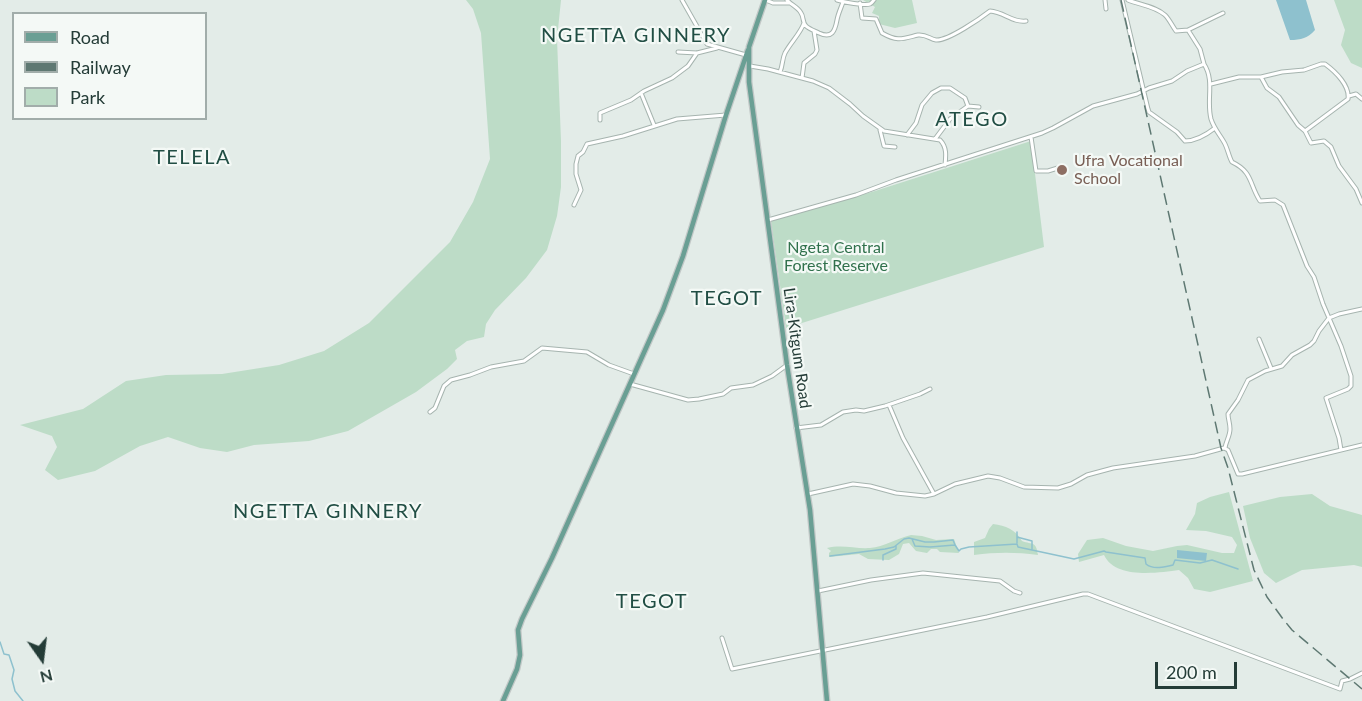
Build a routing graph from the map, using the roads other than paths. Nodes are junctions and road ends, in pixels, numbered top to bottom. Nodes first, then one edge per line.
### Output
1 (682, 0) edge
2 (765, 0) edge
3 (837, 0) edge
4 (874, 0) edge
5 (1105, 0) edge
6 (1122, 0) edge
7 (1128, 0) edge
8 (1149, 0) edge
9 (788, 2) edge
10 (843, 2) junction
11 (860, 3) junction
12 (1151, 8) junction
13 (1106, 9) dead end
14 (1223, 14) dead end
15 (1026, 21) dead end
16 (804, 23) junction
17 (1188, 30) junction
18 (814, 31) junction
19 (718, 47) junction
20 (748, 48) junction
21 (678, 52) dead end
22 (697, 53) junction
23 (746, 55) junction
24 (1204, 64) junction
25 (748, 66) junction
26 (780, 72) junction
27 (1261, 77) junction
28 (801, 78) junction
29 (1211, 84) junction
30 (1143, 91) junction
31 (641, 93) junction
32 (1349, 96) junction
33 (1362, 99) edge
34 (968, 106) junction
35 (979, 107) dead end
36 (726, 115) junction
37 (600, 120) dead end
38 (654, 126) junction
39 (880, 128) junction
40 (1215, 128) junction
41 (1305, 131) junction
42 (907, 135) junction
43 (1031, 137) junction
44 (935, 140) junction
45 (895, 147) dead end
46 (945, 165) junction
47 (1061, 167) dead end
48 (1362, 203) edge
49 (574, 204) dead end
50 (768, 220) junction
51 (1362, 309) edge
52 (1329, 318) junction
53 (1259, 339) dead end
54 (787, 365) junction
55 (1271, 368) junction
56 (634, 374) junction
57 (630, 384) junction
58 (930, 389) dead end
59 (889, 404) junction
60 (430, 412) dead end
61 (796, 428) junction
62 (1362, 445) edge
63 (1225, 448) junction
64 (1341, 450) junction
65 (808, 494) junction
66 (934, 494) junction
67 (818, 591) junction
68 (1020, 593) dead end
69 (723, 638) dead end
70 (824, 651) junction
71 (1362, 673) edge
72 (503, 701) edge
73 (827, 701) edge

1 - 19 street
2 - 9 street
2 - 20 main road, Lira-Kitgum Road
3 - 10 street
4 - 11 street
5 - 13 street
6 - 30 street
7 - 12 street
8 - 12 street
9 - 16 street
10 - 11 street
10 - 18 street
11 - 15 street
12 - 17 street
14 - 17 street
16 - 18 street
16 - 26 street
17 - 24 street
18 - 28 street
19 - 22 street
19 - 23 street
20 - 23 main road
20 - 25 main road, Lira-Kitgum Road
21 - 22 street
22 - 31 street
23 - 36 main road
24 - 29 street
24 - 30 street
25 - 26 street
25 - 50 main road, Lira-Kitgum Road
26 - 28 street
27 - 29 street
27 - 32 street
27 - 41 street
28 - 39 street
29 - 40 street
30 - 40 street
30 - 43 street
31 - 37 street
31 - 38 street
32 - 33 street
32 - 41 street
34 - 35 street
34 - 42 street
34 - 44 street
36 - 38 street
36 - 56 main road
38 - 49 street
39 - 42 street
39 - 45 street
40 - 52 street
41 - 48 street
42 - 44 street
43 - 46 street
43 - 47 street
44 - 46 street
46 - 50 street
50 - 54 main road, Lira-Kitgum Road
51 - 52 street
52 - 55 street
52 - 64 street
53 - 55 street
54 - 57 street
54 - 61 main road, Lira-Kitgum Road
55 - 63 street
56 - 57 main road
56 - 60 street
57 - 72 main road
58 - 59 street
59 - 61 street
59 - 66 street
61 - 65 main road, Lira-Kitgum Road
62 - 64 street
63 - 64 street
63 - 66 street
65 - 66 street
65 - 67 main road, Lira-Kitgum Road
67 - 68 street
67 - 70 main road, Lira-Kitgum Road
69 - 70 street
70 - 71 street
70 - 73 main road, Lira-Kitgum Road

